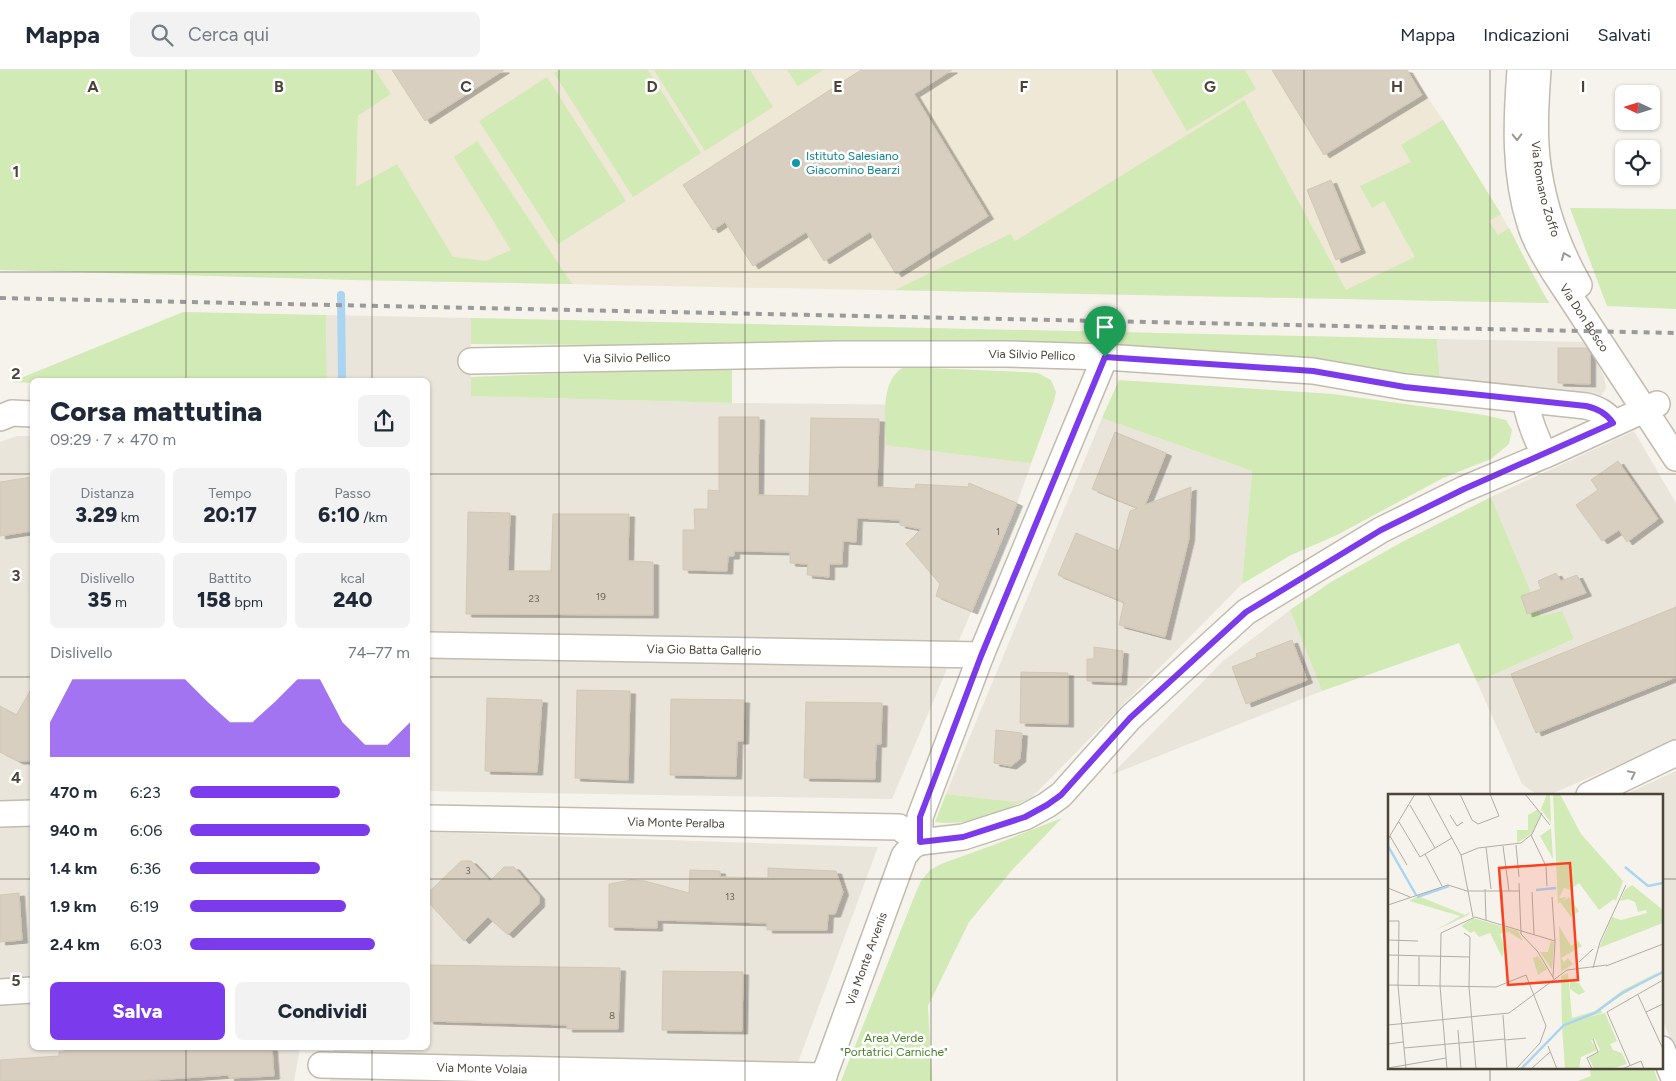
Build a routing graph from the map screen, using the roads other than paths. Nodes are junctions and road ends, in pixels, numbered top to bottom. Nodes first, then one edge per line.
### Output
1 (1520, 70) edge
2 (1538, 70) edge
3 (1530, 224) joint
4 (1588, 299) joint
5 (1105, 357) junction
6 (471, 361) dead end
7 (1525, 400) junction
8 (1651, 406) junction
9 (30, 414) edge
10 (0, 418) edge
11 (1613, 423) junction
12 (1676, 431) edge
13 (1545, 455) junction
14 (1676, 458) edge
15 (430, 646) edge
16 (981, 656) junction
17 (1676, 753) edge
18 (1590, 794) edge
19 (30, 813) edge
20 (0, 814) edge
21 (430, 818) edge
22 (920, 842) junction
23 (30, 990) edge
24 (0, 992) edge
25 (1664, 1053) edge
26 (321, 1064) edge
27 (823, 1078) edge
28 (1675, 1081) edge

1 -> 3 street, Via Romano Zoffo
4 -> 2 street, Via Romano Zoffo
3 - 8 street, Via Don Bosco
4 - 8 street, Via Don Bosco
5 - 6 street, Via Silvio Pellico
5 - 7 street, Via Silvio Pellico
5 - 16 street
7 - 11 street, Via Silvio Pellico
7 - 13 street
8 - 11 street
8 - 12 street
8 - 14 street
9 - 10 street
11 - 13 street
13 - 22 street
15 - 16 street, Via Gio Batta Gallerio
16 - 22 street
18 -> 17 street
19 - 20 street
21 - 22 street, Via Monte Peralba
22 - 27 street, Via Monte Arvenis
23 - 24 street
25 - 28 street
26 - 27 street, Via Monte Volaia

